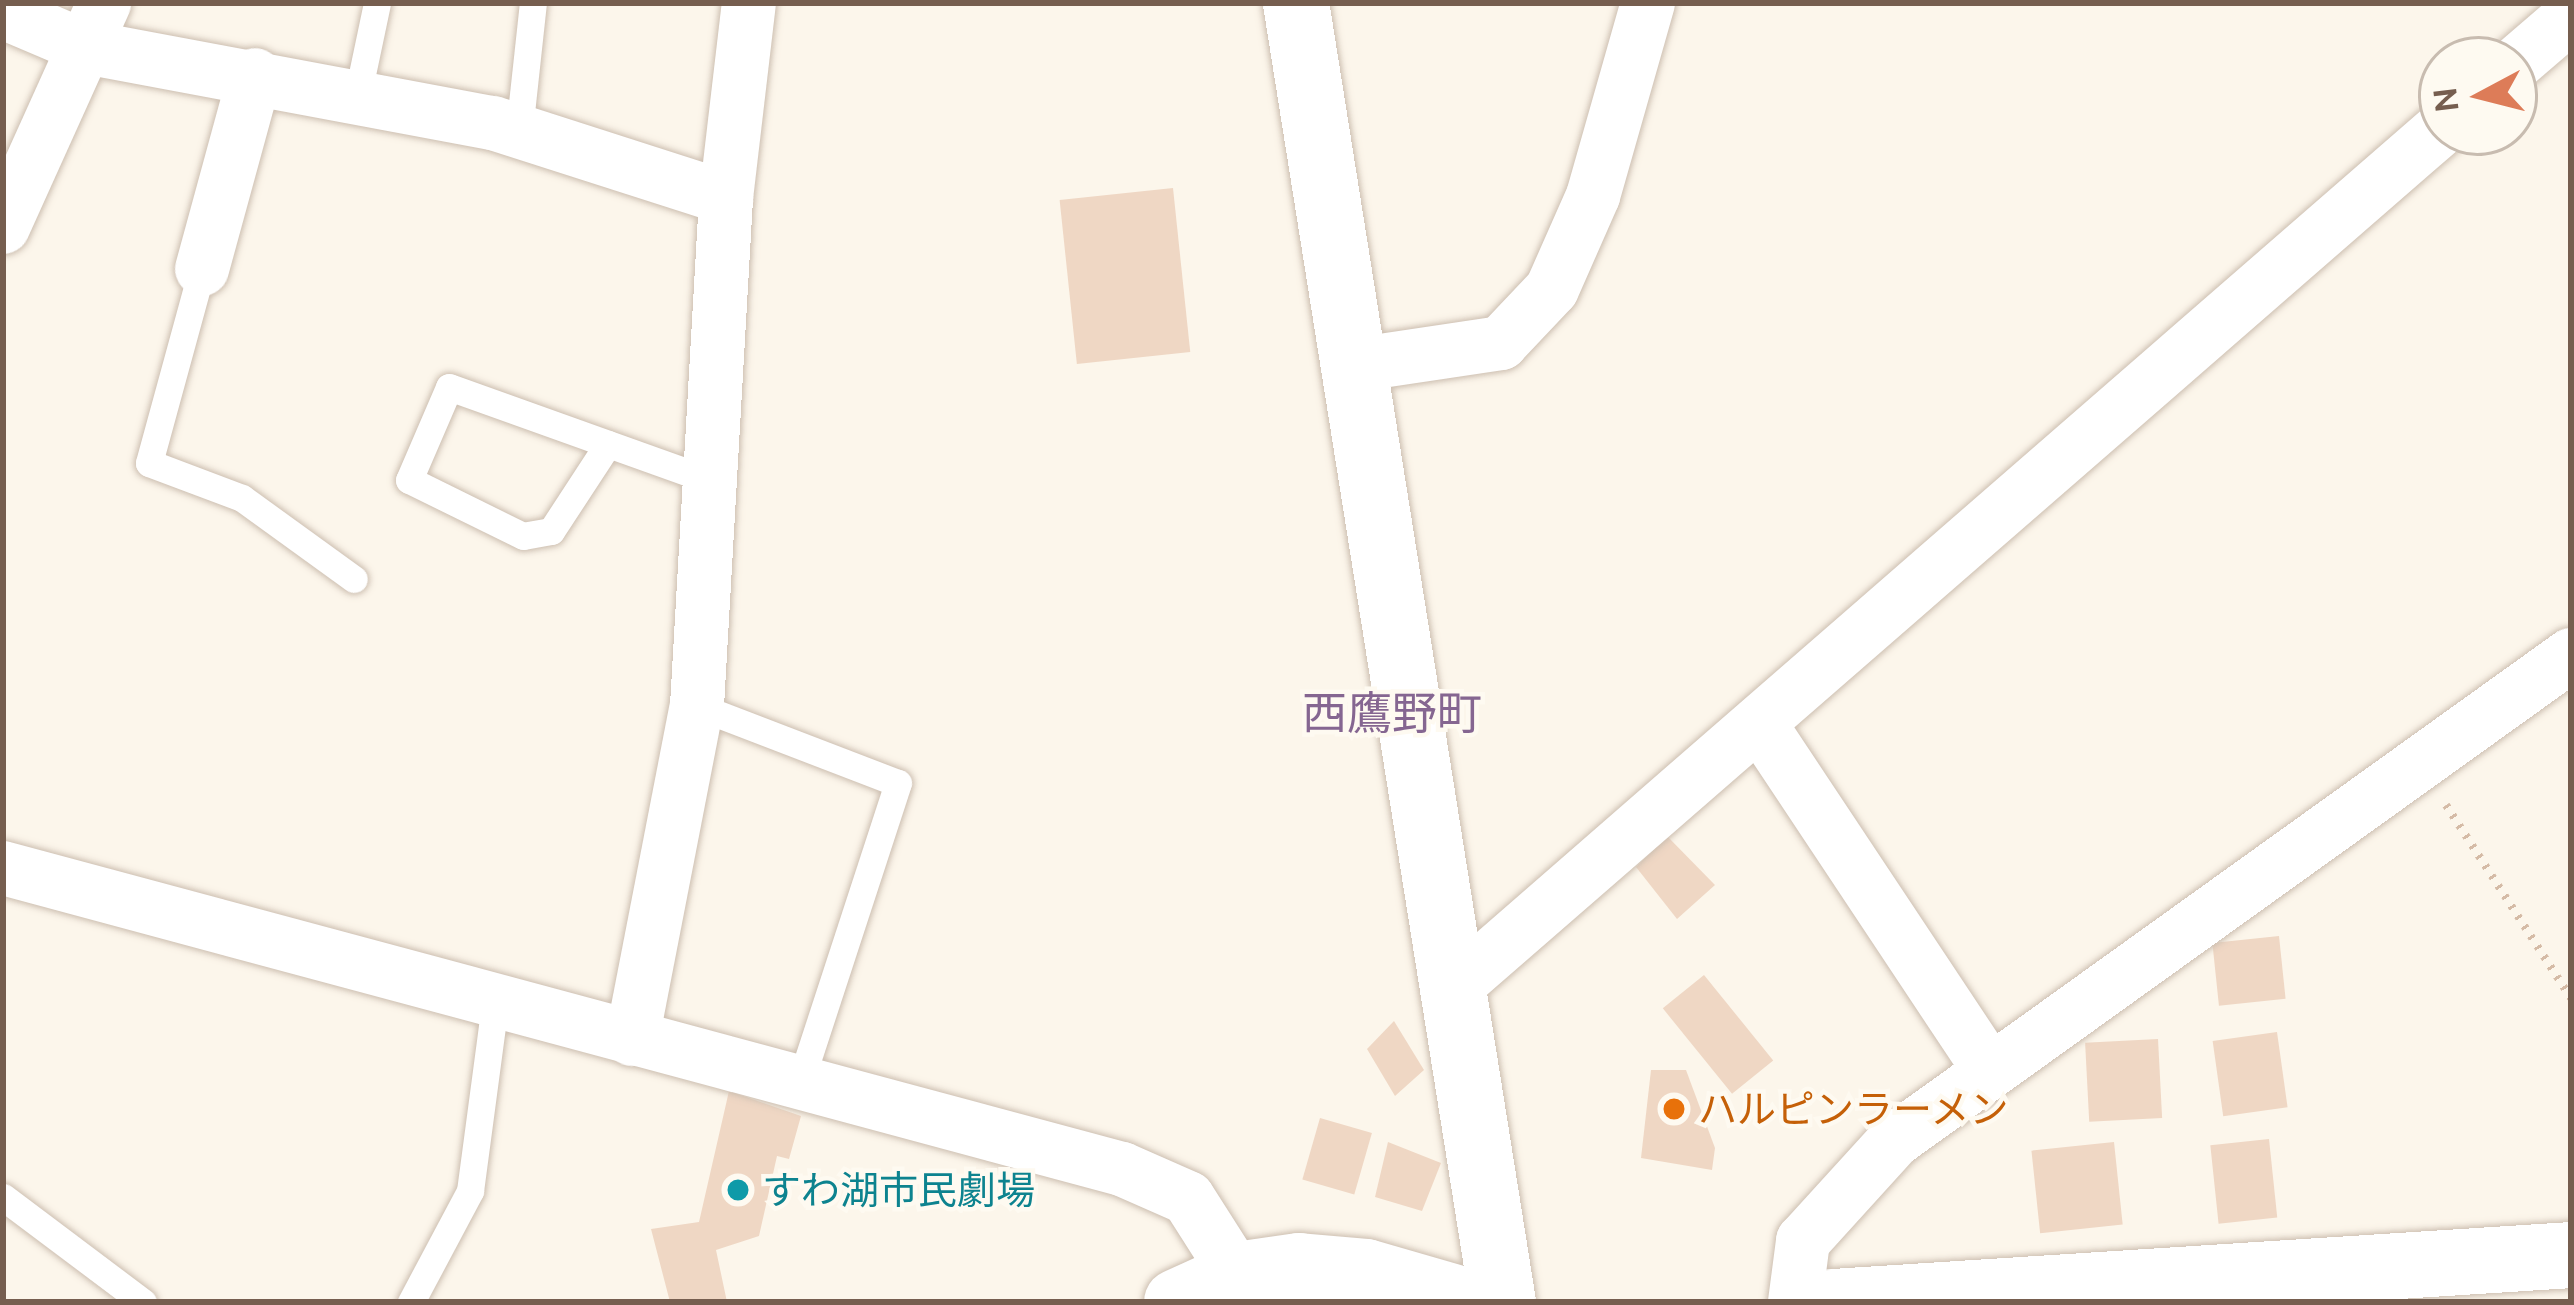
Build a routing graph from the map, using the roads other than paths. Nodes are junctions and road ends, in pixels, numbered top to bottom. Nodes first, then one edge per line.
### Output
1 (377, 3) edge
2 (533, 3) edge
3 (749, 3) edge
4 (1296, 3) edge
5 (1648, 3) edge
6 (3, 12) edge
7 (2571, 16) edge
8 (95, 25) edge
9 (2538, 44) edge
10 (255, 75) junction
11 (357, 98) junction
12 (519, 131) junction
13 (2418, 149) edge
14 (726, 198) junction
15 (3, 227) edge
16 (202, 269) joint
17 (1354, 365) junction
18 (608, 444) junction
19 (709, 480) junction
20 (354, 579) dead end
21 (2571, 655) edge
22 (697, 706) junction
23 (1759, 723) junction
24 (3, 868) edge
25 (1456, 986) junction
26 (495, 1004) junction
27 (632, 1039) junction
28 (1990, 1071) junction
29 (799, 1084) junction
30 (3, 1197) edge
31 (2571, 1255) edge
32 (1237, 1274) junction
33 (143, 1302) edge
34 (411, 1302) edge
35 (1177, 1302) edge
36 (1470, 1302) edge
37 (1504, 1302) edge
38 (1795, 1302) edge
39 (1833, 1302) edge

1 - 11 lane
2 - 12 lane
3 - 14 street
4 - 17 street
5 - 17 street
6 - 8 street
7 - 9 street
8 - 10 street
8 - 15 street
10 - 11 street
10 - 16 street
11 - 12 street
12 - 14 street
13 - 23 street
14 - 19 street
16 - 20 lane
17 - 25 street
18 - 18 lane
18 - 19 lane
19 - 22 street
21 - 28 street
22 - 27 street
22 - 29 lane
23 - 25 street
23 - 28 street
24 - 26 street
25 - 37 street
26 - 27 street
26 - 34 lane
27 - 29 street
28 - 38 street
29 - 32 street
30 - 33 lane
31 - 39 street
32 - 35 street
32 - 36 street

